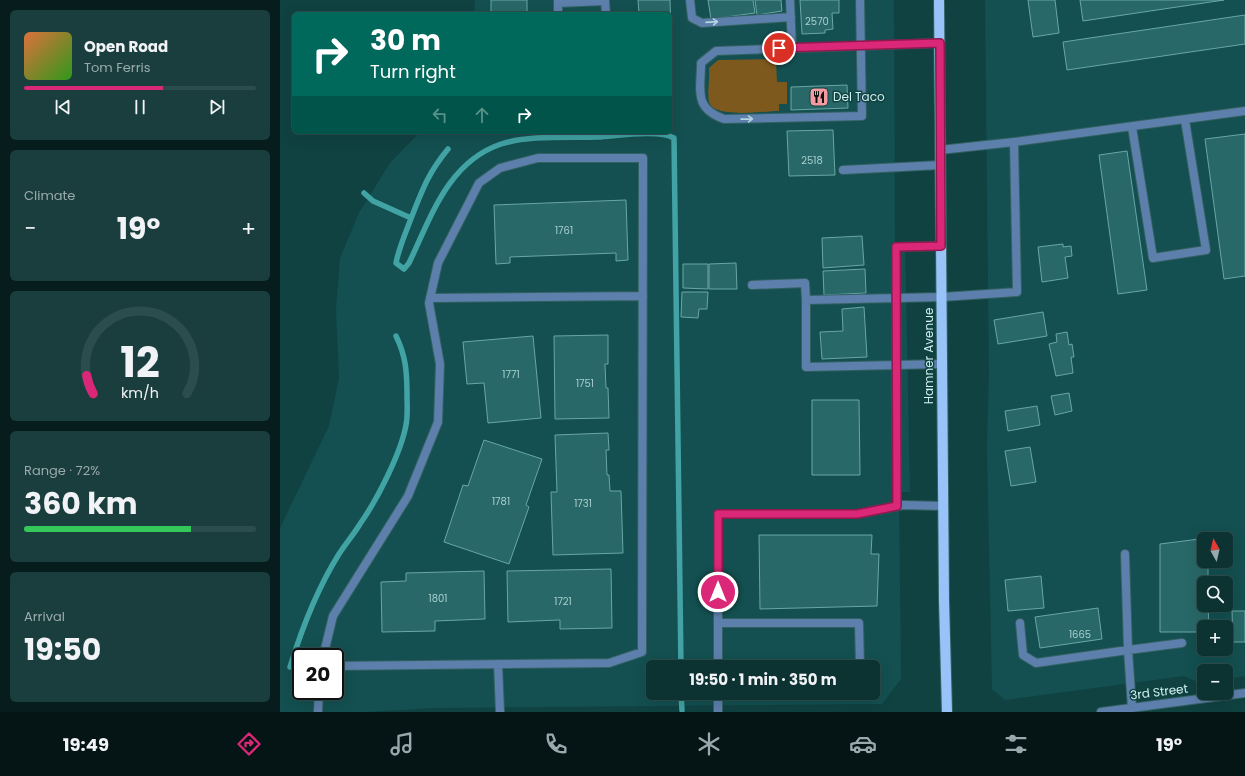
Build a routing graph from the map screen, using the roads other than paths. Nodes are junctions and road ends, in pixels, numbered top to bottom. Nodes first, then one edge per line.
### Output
1 (690, 0) edge
2 (790, 0) edge
3 (860, 0) edge
4 (940, 0) edge
5 (558, 1) edge
6 (558, 12) edge
7 (606, 12) edge
8 (791, 17) junction
9 (940, 43) junction
10 (860, 46) junction
11 (792, 48) junction
12 (1245, 111) edge
13 (1185, 120) junction
14 (1132, 127) junction
15 (1014, 142) junction
16 (940, 150) junction
17 (940, 164) junction
18 (843, 170) dead end
19 (941, 246) junction
20 (752, 285) dead end
21 (643, 296) junction
22 (942, 297) junction
23 (430, 298) junction
24 (895, 298) junction
25 (806, 300) junction
26 (942, 364) junction
27 (896, 365) junction
28 (897, 506) junction
29 (943, 506) junction
30 (1125, 554) dead end
31 (718, 623) junction
32 (1020, 623) dead end
33 (1182, 643) dead end
34 (325, 648) edge
35 (1128, 650) junction
36 (718, 660) edge
37 (860, 660) edge
38 (498, 664) junction
39 (344, 666) edge
40 (1245, 693) edge
41 (319, 700) edge
42 (718, 700) edge
43 (1132, 708) junction
44 (318, 712) edge
45 (500, 712) edge
46 (718, 712) edge
47 (947, 712) edge
48 (1100, 712) edge

1 -> 8 street
2 - 8 street
3 - 10 street
4 - 9 main road, Hamner Avenue
5 - 6 street
5 - 7 street
8 - 11 street
9 - 10 street
9 - 16 main road, Hamner Avenue
10 - 11 street
11 -> 10 street
12 - 13 street
13 - 14 street
13 - 14 street
14 - 15 street
15 - 16 street
15 - 22 street
16 - 17 main road, Hamner Avenue
17 - 18 street
17 - 19 main road, Hamner Avenue
19 - 22 main road, Hamner Avenue
19 - 24 street
20 - 25 street
21 - 23 street
21 - 23 street
21 - 38 street
22 - 24 street
22 - 26 main road, Hamner Avenue
23 - 34 street
24 - 25 street
24 - 27 street
25 - 27 street
26 - 27 street
26 - 29 main road, Hamner Avenue
27 - 28 street
28 - 29 street
28 - 31 street
29 - 47 main road, Hamner Avenue
30 - 35 street
31 - 36 street
31 - 37 street
32 - 35 street
33 - 35 street
35 - 43 street
38 - 39 street
38 - 45 street
40 - 43 street, 3rd Street
41 - 44 street
42 - 46 street
43 - 48 street, 3rd Street

